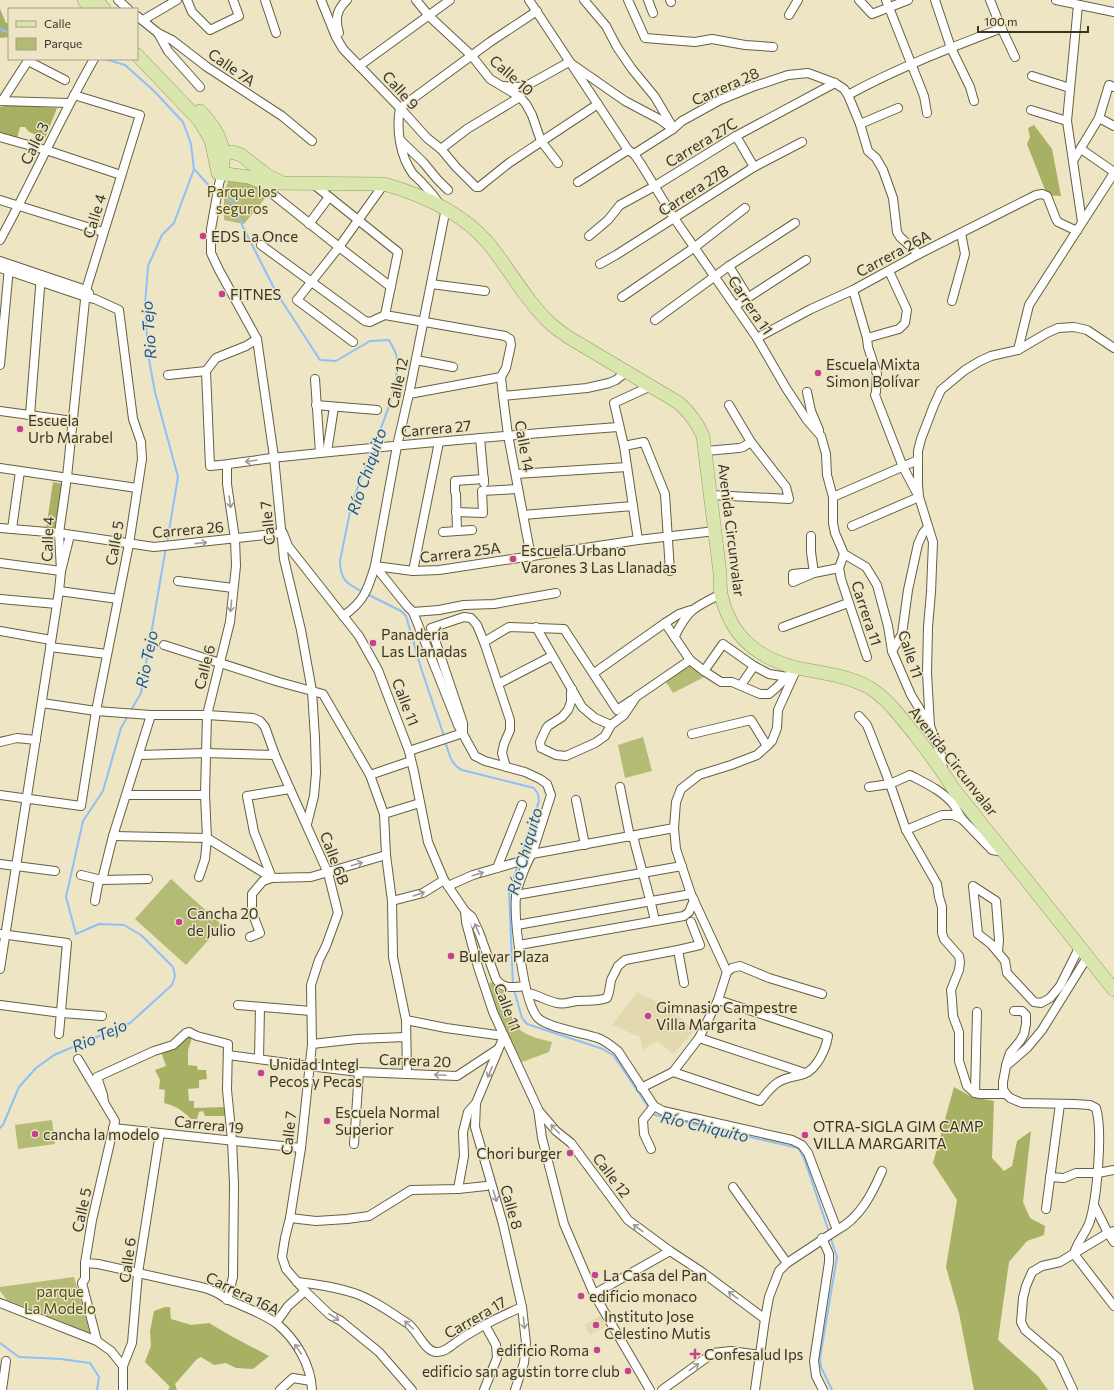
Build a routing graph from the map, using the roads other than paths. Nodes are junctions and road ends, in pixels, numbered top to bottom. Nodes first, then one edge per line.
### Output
1 (84, 0) edge
2 (96, 0) edge
3 (118, 0) edge
4 (176, 0) edge
5 (187, 0) edge
6 (233, 0) edge
7 (264, 0) edge
8 (321, 0) edge
9 (347, 0) edge
10 (416, 0) edge
11 (450, 0) edge
12 (529, 0) edge
13 (584, 0) edge
14 (628, 0) edge
15 (648, 0) edge
16 (798, 0) edge
17 (859, 0) edge
18 (908, 0) edge
19 (934, 0) edge
20 (990, 0) edge
21 (1056, 0) edge
22 (887, 4) edge
23 (1078, 4) junction
24 (91, 8) edge
25 (103, 8) edge
26 (127, 8) edge
27 (537, 11) junction
28 (1114, 12) edge
29 (652, 13) dead end
30 (789, 15) dead end
31 (429, 16) junction
32 (140, 18) edge
33 (1002, 28) junction
34 (158, 33) junction
35 (276, 34) dead end
36 (138, 46) edge
37 (773, 46) dead end
38 (951, 48) junction
39 (343, 50) junction
40 (138, 56) edge
41 (472, 56) junction
42 (1015, 57) dead end
43 (28, 60) edge
44 (92, 62) edge
45 (569, 62) junction
46 (912, 65) junction
47 (359, 66) junction
48 (1032, 76) dead end
49 (65, 80) dead end
50 (835, 83) junction
51 (503, 86) junction
52 (1112, 86) edge
53 (200, 88) dead end
54 (1070, 88) junction
55 (848, 94) junction
56 (74, 95) junction
57 (520, 97) junction
58 (1, 101) edge
59 (974, 101) dead end
60 (69, 104) junction
61 (598, 104) junction
62 (400, 108) junction
63 (898, 108) dead end
64 (1031, 110) dead end
65 (927, 113) dead end
66 (1099, 118) junction
67 (1067, 121) junction
68 (860, 124) junction
69 (213, 125) junction
70 (1114, 126) edge
71 (673, 129) junction
72 (0, 136) edge
73 (736, 136) junction
74 (312, 140) dead end
75 (400, 140) junction
76 (541, 141) junction
77 (802, 142) dead end
78 (441, 149) junction
79 (1081, 149) junction
80 (46, 150) junction
81 (631, 152) junction
82 (219, 153) junction
83 (241, 155) junction
84 (1073, 161) junction
85 (558, 163) dead end
86 (754, 167) junction
87 (1114, 173) edge
88 (121, 175) junction
89 (220, 177) junction
90 (283, 182) junction
91 (578, 182) dead end
92 (264, 183) junction
93 (311, 183) junction
94 (384, 184) junction
95 (655, 186) junction
96 (448, 190) dead end
97 (329, 197) junction
98 (0, 200) edge
99 (19, 206) junction
100 (444, 207) junction
101 (745, 208) dead end
102 (674, 218) junction
103 (359, 220) junction
104 (1082, 222) junction
105 (795, 223) dead end
106 (310, 224) junction
107 (1077, 231) junction
108 (103, 232) junction
109 (961, 233) junction
110 (589, 236) dead end
111 (0, 240) edge
112 (261, 245) dead end
113 (338, 247) junction
114 (695, 247) junction
115 (919, 254) junction
116 (806, 260) dead end
117 (0, 261) edge
118 (600, 264) dead end
119 (729, 266) junction
120 (0, 268) edge
121 (9, 268) junction
122 (889, 271) junction
123 (715, 276) junction
124 (41, 278) junction
125 (312, 283) junction
126 (431, 284) junction
127 (391, 286) junction
128 (853, 290) junction
129 (485, 291) dead end
130 (86, 294) junction
131 (622, 297) dead end
132 (748, 297) junction
133 (952, 301) dead end
134 (735, 306) junction
135 (385, 316) junction
136 (655, 320) dead end
137 (423, 322) junction
138 (757, 338) junction
139 (867, 338) junction
140 (257, 339) junction
141 (353, 342) dead end
142 (1114, 348) edge
143 (1018, 350) junction
144 (416, 360) junction
145 (0, 365) edge
146 (453, 367) dead end
147 (206, 371) junction
148 (626, 372) junction
149 (168, 375) dead end
150 (501, 377) junction
151 (315, 379) dead end
152 (651, 386) junction
153 (807, 392) dead end
154 (409, 394) junction
155 (503, 396) junction
156 (316, 405) junction
157 (729, 406) dead end
158 (334, 407) junction
159 (377, 410) dead end
160 (0, 411) edge
161 (30, 415) junction
162 (73, 421) junction
163 (618, 426) junction
164 (508, 435) junction
165 (821, 436) junction
166 (480, 438) junction
167 (439, 442) junction
168 (751, 442) junction
169 (397, 446) junction
170 (624, 446) junction
171 (706, 451) junction
172 (323, 453) junction
173 (274, 457) junction
174 (918, 460) junction
175 (227, 465) junction
176 (627, 467) junction
177 (903, 467) junction
178 (0, 468) edge
179 (20, 471) junction
180 (516, 474) junction
181 (67, 477) junction
182 (484, 479) junction
183 (137, 488) junction
184 (518, 489) junction
185 (485, 491) junction
186 (711, 495) junction
187 (833, 497) junction
188 (919, 497) junction
189 (633, 506) junction
190 (456, 512) junction
191 (523, 515) junction
192 (852, 526) dead end
193 (928, 527) junction
194 (0, 528) edge
195 (12, 529) junction
196 (472, 530) dead end
197 (457, 531) junction
198 (715, 531) junction
199 (443, 532) dead end
200 (59, 533) junction
201 (283, 533) junction
202 (70, 535) junction
203 (668, 536) junction
204 (812, 536) dead end
205 (235, 539) junction
206 (638, 540) junction
207 (129, 544) junction
208 (844, 554) junction
209 (531, 557) junction
210 (0, 563) edge
211 (375, 566) junction
212 (839, 568) junction
213 (60, 571) junction
214 (413, 571) junction
215 (670, 571) dead end
216 (814, 574) junction
217 (793, 578) dead end
218 (178, 581) dead end
219 (233, 588) junction
220 (59, 591) junction
221 (556, 593) dead end
222 (721, 594) junction
223 (0, 599) edge
224 (118, 599) junction
225 (848, 603) junction
226 (57, 604) junction
227 (691, 610) junction
228 (414, 612) junction
229 (343, 616) junction
230 (665, 623) junction
231 (536, 627) junction
232 (783, 628) dead end
233 (0, 631) edge
234 (675, 636) junction
235 (484, 642) junction
236 (51, 644) junction
237 (164, 645) dead end
238 (892, 650) junction
239 (108, 654) junction
240 (552, 656) junction
241 (867, 657) dead end
242 (690, 660) junction
243 (219, 662) junction
244 (754, 666) junction
245 (797, 668) junction
246 (704, 671) junction
247 (594, 673) junction
248 (788, 677) junction
249 (498, 684) junction
250 (742, 685) junction
251 (572, 689) junction
252 (312, 692) junction
253 (636, 697) junction
254 (42, 703) junction
255 (96, 711) junction
256 (151, 715) junction
257 (207, 715) junction
258 (858, 716) dead end
259 (611, 725) junction
260 (930, 726) junction
261 (463, 733) junction
262 (692, 734) dead end
263 (36, 740) junction
264 (0, 742) edge
265 (767, 746) junction
266 (409, 751) junction
267 (502, 752) junction
268 (206, 754) junction
269 (140, 755) junction
270 (275, 755) junction
271 (411, 761) junction
272 (485, 761) junction
273 (506, 767) junction
274 (944, 772) junction
275 (370, 775) junction
276 (890, 784) junction
277 (620, 787) dead end
278 (869, 787) dead end
279 (290, 789) junction
280 (0, 795) edge
281 (127, 795) junction
282 (205, 795) junction
283 (27, 799) junction
284 (576, 800) dead end
285 (420, 803) junction
286 (522, 805) dead end
287 (384, 814) junction
288 (962, 820) junction
289 (307, 824) junction
290 (674, 828) junction
291 (906, 830) junction
292 (113, 836) junction
293 (631, 836) junction
294 (207, 838) junction
295 (585, 845) junction
296 (1004, 852) junction
297 (386, 855) junction
298 (528, 858) junction
299 (0, 864) edge
300 (682, 866) junction
301 (16, 867) junction
302 (497, 868) junction
303 (55, 871) dead end
304 (328, 873) junction
305 (642, 874) junction
306 (81, 875) dead end
307 (199, 877) dead end
308 (272, 878) junction
309 (101, 879) junction
310 (148, 879) dead end
311 (446, 883) junction
312 (516, 895) junction
313 (692, 897) junction
314 (95, 901) dead end
315 (651, 901) junction
316 (392, 902) junction
317 (465, 911) junction
318 (655, 921) junction
319 (691, 922) dead end
320 (517, 925) junction
321 (3, 934) edge
322 (250, 937) dead end
323 (519, 945) junction
324 (678, 950) junction
325 (1084, 951) junction
326 (998, 952) junction
327 (0, 968) edge
328 (730, 970) junction
329 (684, 983) dead end
330 (524, 988) junction
331 (1114, 990) edge
332 (822, 994) dead end
333 (718, 1000) junction
334 (0, 1005) edge
335 (238, 1005) dead end
336 (260, 1007) junction
337 (311, 1011) junction
338 (977, 1012) dead end
339 (1014, 1012) dead end
340 (62, 1013) junction
341 (102, 1016) dead end
342 (406, 1020) junction
343 (59, 1034) dead end
344 (504, 1036) junction
345 (406, 1037) junction
346 (699, 1038) junction
347 (312, 1044) junction
348 (498, 1049) junction
349 (228, 1055) junction
350 (78, 1059) dead end
351 (258, 1059) junction
352 (309, 1066) junction
353 (1006, 1066) junction
354 (359, 1072) junction
355 (673, 1072) junction
356 (806, 1073) junction
357 (407, 1074) junction
358 (641, 1088) junction
359 (975, 1092) junction
360 (1006, 1094) junction
361 (104, 1102) junction
362 (476, 1103) junction
363 (1060, 1104) junction
364 (538, 1108) junction
365 (653, 1108) junction
366 (113, 1128) junction
367 (160, 1133) junction
368 (232, 1140) junction
369 (354, 1144) dead end
370 (301, 1148) junction
371 (651, 1149) dead end
372 (1114, 1170) edge
373 (882, 1171) dead end
374 (1098, 1173) junction
375 (1050, 1177) junction
376 (486, 1186) dead end
377 (733, 1187) dead end
378 (458, 1189) junction
379 (1094, 1205) junction
380 (1046, 1209) dead end
381 (290, 1218) junction
382 (1111, 1232) edge
383 (829, 1234) junction
384 (1114, 1242) edge
385 (670, 1251) junction
386 (1074, 1254) junction
387 (85, 1263) junction
388 (787, 1263) junction
389 (138, 1273) junction
390 (297, 1282) junction
391 (305, 1291) junction
392 (594, 1294) junction
393 (1112, 1297) edge
394 (227, 1300) junction
395 (0, 1303) edge
396 (1114, 1306) edge
397 (522, 1307) junction
398 (764, 1319) junction
399 (276, 1323) junction
400 (485, 1325) junction
401 (97, 1341) junction
402 (760, 1354) junction
403 (6, 1361) dead end
404 (122, 1366) junction
405 (311, 1381) junction
406 (2, 1390) edge
407 (123, 1390) edge
408 (280, 1390) edge
409 (312, 1390) edge
410 (412, 1390) edge
411 (484, 1390) edge
412 (515, 1390) edge
413 (650, 1390) edge
414 (662, 1390) edge
415 (755, 1390) edge
416 (823, 1390) edge
417 (1073, 1390) edge

1 - 24 main road
2 - 25 main road
3 - 26 street
4 - 32 street
5 - 6 street
7 - 35 street
8 - 39 street, Calle 9
9 - 39 street
10 - 31 street, Calle 10
11 - 31 street
12 - 27 street, Carrera 11
13 - 71 street
14 - 37 street
15 - 29 street
16 - 30 street
17 - 22 street
18 - 22 street
19 - 38 street
20 - 33 street
21 - 23 street
22 - 46 street
23 - 28 street
23 - 54 street
27 - 41 street
27 - 45 street, Carrera 11
31 - 41 street, Calle 10
31 - 47 street
32 - 34 street, Calle 7A
33 - 38 street
33 - 42 street
34 - 53 street
34 - 74 street, Calle 7A
36 - 69 main road
38 - 46 street
38 - 59 street
39 - 47 street, Calle 9
40 - 82 main road
41 - 51 street, Calle 10
41 - 62 street
43 - 49 street
43 - 58 street
44 - 56 street, Calle 3
45 - 51 street
45 - 61 street, Carrera 11
45 - 71 street
46 - 55 street
46 - 65 street
47 - 62 street, Calle 9
48 - 54 street
50 - 55 street, Carrera 28
50 - 71 street, Carrera 28
50 - 73 street, Carrera 27C
51 - 57 street, Calle 10
52 - 66 street
54 - 67 street
55 - 68 street
56 - 60 street, Calle 3
56 - 88 street, Calle 4
57 - 76 street, Calle 10
57 - 78 street
58 - 60 street
60 - 80 street, Calle 3
61 - 76 street
61 - 81 street, Carrera 11
62 - 75 street
62 - 78 street, Calle 9
63 - 68 street
64 - 67 street
66 - 70 street
66 - 79 street
67 - 84 street
68 - 115 street
69 - 82 main road
69 - 83 main road
71 - 81 street, Carrera 28
72 - 80 street
73 - 86 street
73 - 95 street, Carrera 27C
75 - 96 street
75 - 100 street
76 - 78 street, Calle 9
76 - 85 street, Calle 10
77 - 86 street, Carrera 27B
79 - 84 street
79 - 87 street
80 - 88 street
80 - 99 street, Calle 3
81 - 91 street, Carrera 28
81 - 95 street, Carrera 11
82 - 83 main road, Avenida Circunvalar
82 - 89 main road
83 - 90 main road, Avenida Circunvalar
84 - 104 street
86 - 102 street, Carrera 27B
87 - 104 street
88 - 108 street, Calle 4
89 - 92 main road, Avenida Circunvalar
89 - 140 street, Calle 7
90 - 92 main road, Avenida Circunvalar
90 - 93 main road, Avenida Circunvalar
92 - 106 street
93 - 94 main road, Avenida Circunvalar
93 - 97 street
94 - 100 main road, Avenida Circunvalar
94 - 103 street
95 - 102 street, Carrera 11
95 - 110 street, Carrera 27C
97 - 103 street
97 - 106 street
98 - 99 street
99 - 108 street
99 - 111 street, Calle 3
100 - 126 street, Calle 12
100 - 148 main road, Avenida Circunvalar
101 - 114 street
102 - 114 street, Carrera 11
102 - 118 street, Carrera 27B
103 - 113 street
103 - 127 street
104 - 107 street
105 - 119 street
106 - 113 street
107 - 109 street, Carrera 26A
107 - 143 street
108 - 130 street, Calle 4
109 - 115 street, Carrera 26A
109 - 133 street
112 - 125 street
113 - 125 street
113 - 127 street
114 - 123 street, Carrera 11
114 - 131 street
115 - 122 street, Carrera 26A
116 - 132 street
117 - 121 street
119 - 123 street
119 - 132 street
120 - 121 street
121 - 124 street
121 - 145 street
122 - 128 street, Carrera 26A
122 - 139 street
123 - 134 street, Carrera 11
123 - 136 street
124 - 130 street
124 - 161 street
125 - 135 street
125 - 141 street
126 - 129 street
126 - 137 street, Calle 12
127 - 135 street
128 - 138 street, Carrera 26A
128 - 139 street
130 - 162 street, Calle 4
130 - 183 street, Calle 5
132 - 134 street
134 - 138 street, Carrera 11
135 - 137 street
137 - 144 street, Calle 12
137 - 150 street, Calle 14
138 - 165 street, Carrera 11
139 - 177 street
140 - 147 street
140 - 173 street, Calle 7
142 - 143 street
143 - 174 street
144 - 146 street
144 - 154 street, Calle 12
147 - 149 street
147 - 175 street, Carrera 27
148 - 152 main road, Avenida Circunvalar
148 - 155 street
150 - 154 street
150 - 155 street, Calle 14
151 - 156 street
152 - 163 street
152 - 171 main road, Avenida Circunvalar
153 - 165 street
154 - 169 street, Calle 12
155 - 164 street, Calle 14
156 - 158 street
156 - 172 street
157 - 168 street
158 - 159 street
158 - 172 street
160 - 161 street
161 - 162 street
162 - 181 street, Calle 4
163 - 164 street, Carrera 27
163 - 170 street
164 - 166 street, Carrera 27
164 - 180 street, Calle 14
165 - 187 street, Carrera 11
166 - 167 street, Carrera 27
166 - 182 street
167 - 169 street, Carrera 27
167 - 214 street
168 - 171 street
168 - 186 street
169 - 172 street, Carrera 27
169 - 211 street, Calle 12
170 - 176 street
170 - 203 street
171 - 186 main road, Avenida Circunvalar
172 - 173 street, Carrera 27
173 -> 175 street, Carrera 27
173 - 201 street, Calle 7
174 - 177 street
174 - 188 street
175 -> 205 street, Calle 6
176 - 180 street
176 - 189 street
177 - 187 street
177 - 188 street
178 - 179 street
179 - 181 street
179 - 195 street
180 - 184 street, Calle 14
181 - 183 street
181 - 200 street, Calle 4
182 - 185 street
182 - 190 street
183 - 207 street, Calle 5
184 - 185 street
184 - 191 street, Calle 14
185 - 190 street
186 - 198 main road, Avenida Circunvalar
187 - 208 street, Carrera 11
188 - 192 street
188 - 193 street
189 - 191 street
189 - 206 street
190 - 197 street
191 - 209 street, Calle 14
193 - 238 street
193 - 260 street
194 - 195 street, Carrera 26
195 - 200 street, Carrera 26
196 - 197 street
197 - 199 street
198 - 203 street, Carrera 25A
198 - 222 main road, Avenida Circunvalar
200 - 202 street, Carrera 26
200 - 213 street, Calle 4
201 - 205 street, Carrera 26
201 - 229 street, Calle 11
201 - 252 street, Calle 7
202 - 207 street, Carrera 26
202 - 213 street
203 - 206 street, Carrera 25A
203 - 215 street
204 - 216 street
207 -> 205 street, Carrera 26
205 - 219 street, Calle 6
206 - 209 street, Carrera 25A
207 - 224 street, Calle 5
208 - 212 street, Carrera 11
208 - 238 street, Calle 11
209 - 214 street, Carrera 25A
210 - 213 street
211 - 214 street, Carrera 25A
211 - 228 street
211 - 229 street, Calle 12
212 - 216 street
212 - 225 street, Carrera 11
213 - 220 street, Calle 4
216 - 217 street
218 - 219 street
219 -> 243 street, Calle 6
220 - 224 street
220 - 226 street, Calle 4
221 - 228 street
222 - 227 street
222 - 245 main road, Avenida Circunvalar
223 - 226 street
224 - 239 street, Calle 5
225 - 232 street
225 - 241 street, Carrera 11
226 - 236 street, Calle 4
227 - 230 street
227 - 234 street
228 - 261 street
229 - 266 street, Calle 11
230 - 234 street
230 - 247 street
231 - 235 street
231 - 240 street
231 - 247 street
233 - 236 street
234 - 242 street
235 - 249 street
235 - 261 street
236 - 239 street
236 - 254 street, Calle 4
237 - 243 street
238 - 260 street, Calle 11
239 - 255 street, Calle 5
240 - 249 street
240 - 251 street
242 - 246 street
242 - 253 street
243 - 252 street
243 - 257 street, Calle 6
244 - 246 street
244 - 248 street
244 - 250 street
245 - 248 street
245 - 265 street
245 - 274 main road, Avenida Circunvalar
246 - 250 street
247 - 253 street
248 - 250 street
249 - 267 street
251 - 259 street
251 - 259 street
252 - 275 street
252 - 289 street, Calle 7
253 - 259 street
254 - 255 street
254 - 263 street, Calle 4
255 - 256 street
255 - 283 street, Calle 5
256 - 257 street
256 - 269 street
257 - 268 street, Calle 6
257 - 270 street, Calle 6B
258 - 276 street
260 - 274 street, Calle 11
261 - 266 street
261 - 272 street
262 - 265 street
263 - 264 street
263 - 283 street, Calle 4
265 - 290 street
266 - 271 street, Calle 11
267 - 272 street
267 - 273 street
268 - 269 street
268 - 270 street
268 - 282 street, Calle 6
269 - 281 street
270 - 279 street, Calle 6B
271 - 275 street
271 - 285 street, Calle 11
272 - 273 street
273 - 298 street
274 - 296 main road, Avenida Circunvalar
275 - 287 street
276 - 278 street
276 - 288 street
276 - 291 street
277 - 293 street
279 - 289 street, Calle 6B
279 - 308 street
280 - 283 street
281 - 282 street
281 - 292 street
282 - 294 street, Calle 6
283 - 301 street, Calle 4
284 - 295 street
285 - 287 street
285 - 311 street, Calle 11
286 - 302 street
287 - 297 street
288 - 291 street
288 - 296 street
289 - 304 street, Calle 6B
290 - 293 street
290 - 300 street
291 - 359 street
292 - 294 street
292 - 309 street
293 - 295 street
293 - 305 street
294 - 307 street, Calle 6
294 - 308 street
295 - 298 street
296 - 325 main road, Avenida Circunvalar
304 -> 297 street
297 - 316 street
298 - 302 street
298 - 312 street
299 - 301 street
300 - 305 street
300 - 313 street
301 - 303 street
301 - 321 street, Calle 4
311 -> 302 street
304 - 308 street
304 - 337 street, Calle 6B
305 - 312 street
305 - 315 street
306 - 309 street
308 - 322 street
309 - 310 street
309 - 314 street
316 -> 311 street
311 - 317 street, Calle 11
312 - 320 street
313 - 315 street
313 - 318 street
313 - 328 street
315 - 318 street
315 - 320 street
316 - 342 street
330 -> 317 street
317 - 344 street, Calle 11
318 - 323 street
319 - 324 street
320 - 323 street
321 - 327 street, Calle 4
321 - 340 street
323 - 330 street
324 - 329 street
324 - 330 street
325 - 326 street
325 - 331 main road, Avenida Circunvalar
325 - 353 street
326 - 326 street
328 - 332 street
328 - 333 street
330 - 358 street
333 - 346 street
333 - 356 street
334 - 340 street
335 - 336 street
336 - 337 street
336 - 351 street
337 - 347 street, Calle 7
338 - 359 street
339 - 353 street
340 - 341 street
340 - 343 street
342 - 344 street
342 - 345 street
344 - 348 street, Calle 8
344 - 364 street, Calle 11
345 - 347 street
345 - 357 street
346 - 355 street
346 - 356 street
347 - 352 street, Calle 7
348 -> 357 street, Carrera 20
348 -> 362 street, Calle 8
349 - 351 street, Carrera 20
349 - 361 street
349 - 368 street
350 - 361 street, Calle 5
351 - 352 street, Carrera 20
352 - 354 street, Carrera 20
352 - 370 street, Calle 7
353 - 360 street
354 - 357 street, Carrera 20
354 - 369 street
355 - 356 street
355 - 358 street
358 - 365 street
359 - 360 street
360 - 363 street
361 - 366 street, Calle 5
362 - 378 street
362 -> 397 street, Calle 8
363 - 374 street
363 - 375 street
385 -> 364 street, Calle 12
364 - 392 street, Calle 11
365 - 371 street
365 - 383 street
366 - 367 street, Carrera 19
366 - 387 street, Calle 5
367 - 368 street, Carrera 19
367 - 389 street, Calle 6
368 - 370 street, Carrera 19
368 - 394 street
370 - 381 street, Calle 7
372 - 374 street
373 - 383 street
374 - 375 street
374 - 379 street
375 - 380 street
376 - 378 street
377 - 388 street
378 - 381 street
379 - 382 street
379 - 386 street
381 - 390 street, Calle 7
382 - 384 street
382 - 386 street
383 - 388 street
383 - 416 street
385 - 392 street
398 -> 385 street, Calle 12
386 - 393 street
386 - 417 street
387 - 389 street, Carrera 16A
387 - 401 street, Calle 5
388 - 398 street
389 - 394 street, Carrera 16A
389 - 404 street, Calle 6
390 - 391 street
400 -> 390 street, Carrera 17
391 - 399 street
391 -> 410 street
392 - 413 street, Calle 11
393 - 396 street
394 - 399 street, Carrera 16A
395 - 401 street
397 - 400 street, Carrera 17
397 -> 412 street, Calle 8
398 - 402 street
405 -> 399 street, Carrera 16A
400 - 411 street
401 - 404 street
414 -> 402 street
402 - 415 street
403 - 406 street
404 - 407 street, Calle 6
405 - 408 street
405 - 409 street

